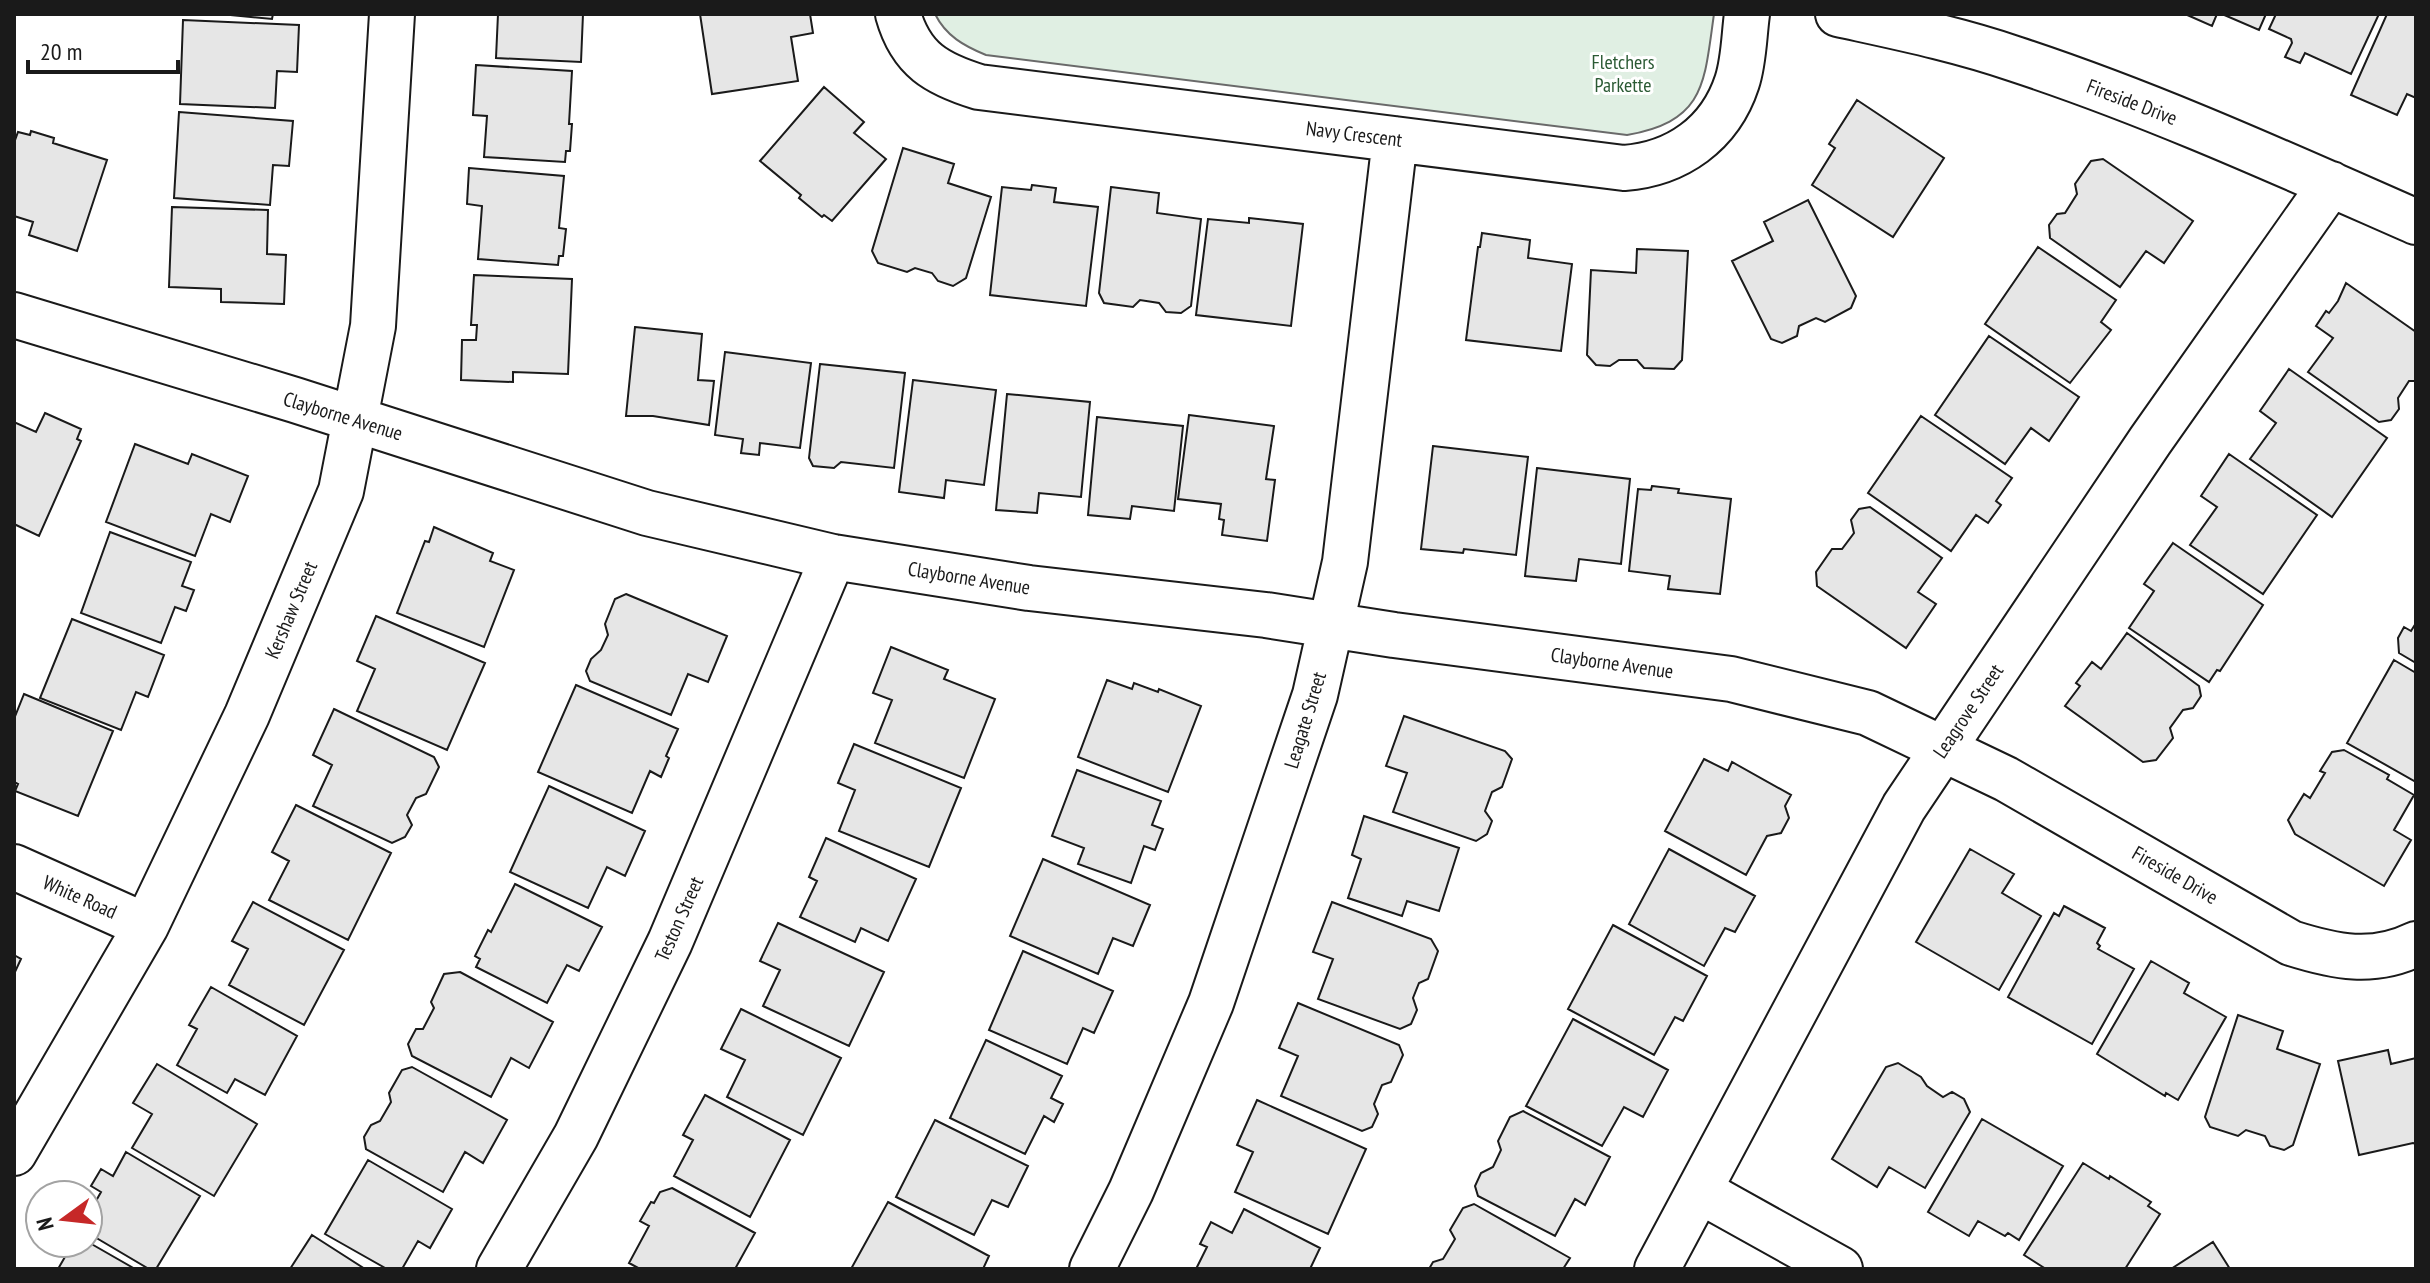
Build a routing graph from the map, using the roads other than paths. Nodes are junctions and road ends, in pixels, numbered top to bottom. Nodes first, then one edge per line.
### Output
1 (392, 14) edge
2 (898, 14) edge
3 (1747, 14) edge
4 (1838, 14) edge
5 (1395, 139) junction
6 (2331, 184) junction
7 (2416, 222) edge
8 (14, 315) edge
9 (355, 420) junction
10 (833, 557) junction
11 (1331, 625) junction
12 (1943, 748) junction
13 (14, 867) edge
14 (146, 926) junction
15 (2416, 944) edge
16 (14, 1153) edge
17 (1700, 1191) junction
18 (499, 1269) edge
19 (1092, 1269) edge
20 (1657, 1269) edge
21 (1840, 1269) edge

1 - 9 street, Kershaw Street
2 - 5 street, Navy Crescent
3 - 5 street, Navy Crescent
4 - 6 street, Fireside Drive
5 - 11 street, Leagate Street
6 - 7 street, Fireside Drive
6 - 12 street, Leagrove Street
8 - 9 street, Clayborne Avenue
9 - 10 street, Clayborne Avenue
9 - 14 street, Kershaw Street
10 - 11 street, Clayborne Avenue
10 - 18 street, Teston Street
11 - 12 street, Clayborne Avenue
11 - 19 street, Leagate Street
12 - 15 street, Fireside Drive
12 - 17 street, Leagrove Street
13 - 14 street, White Road
14 - 16 street, Kershaw Street
17 - 20 street, Leagrove Street
17 - 21 street

